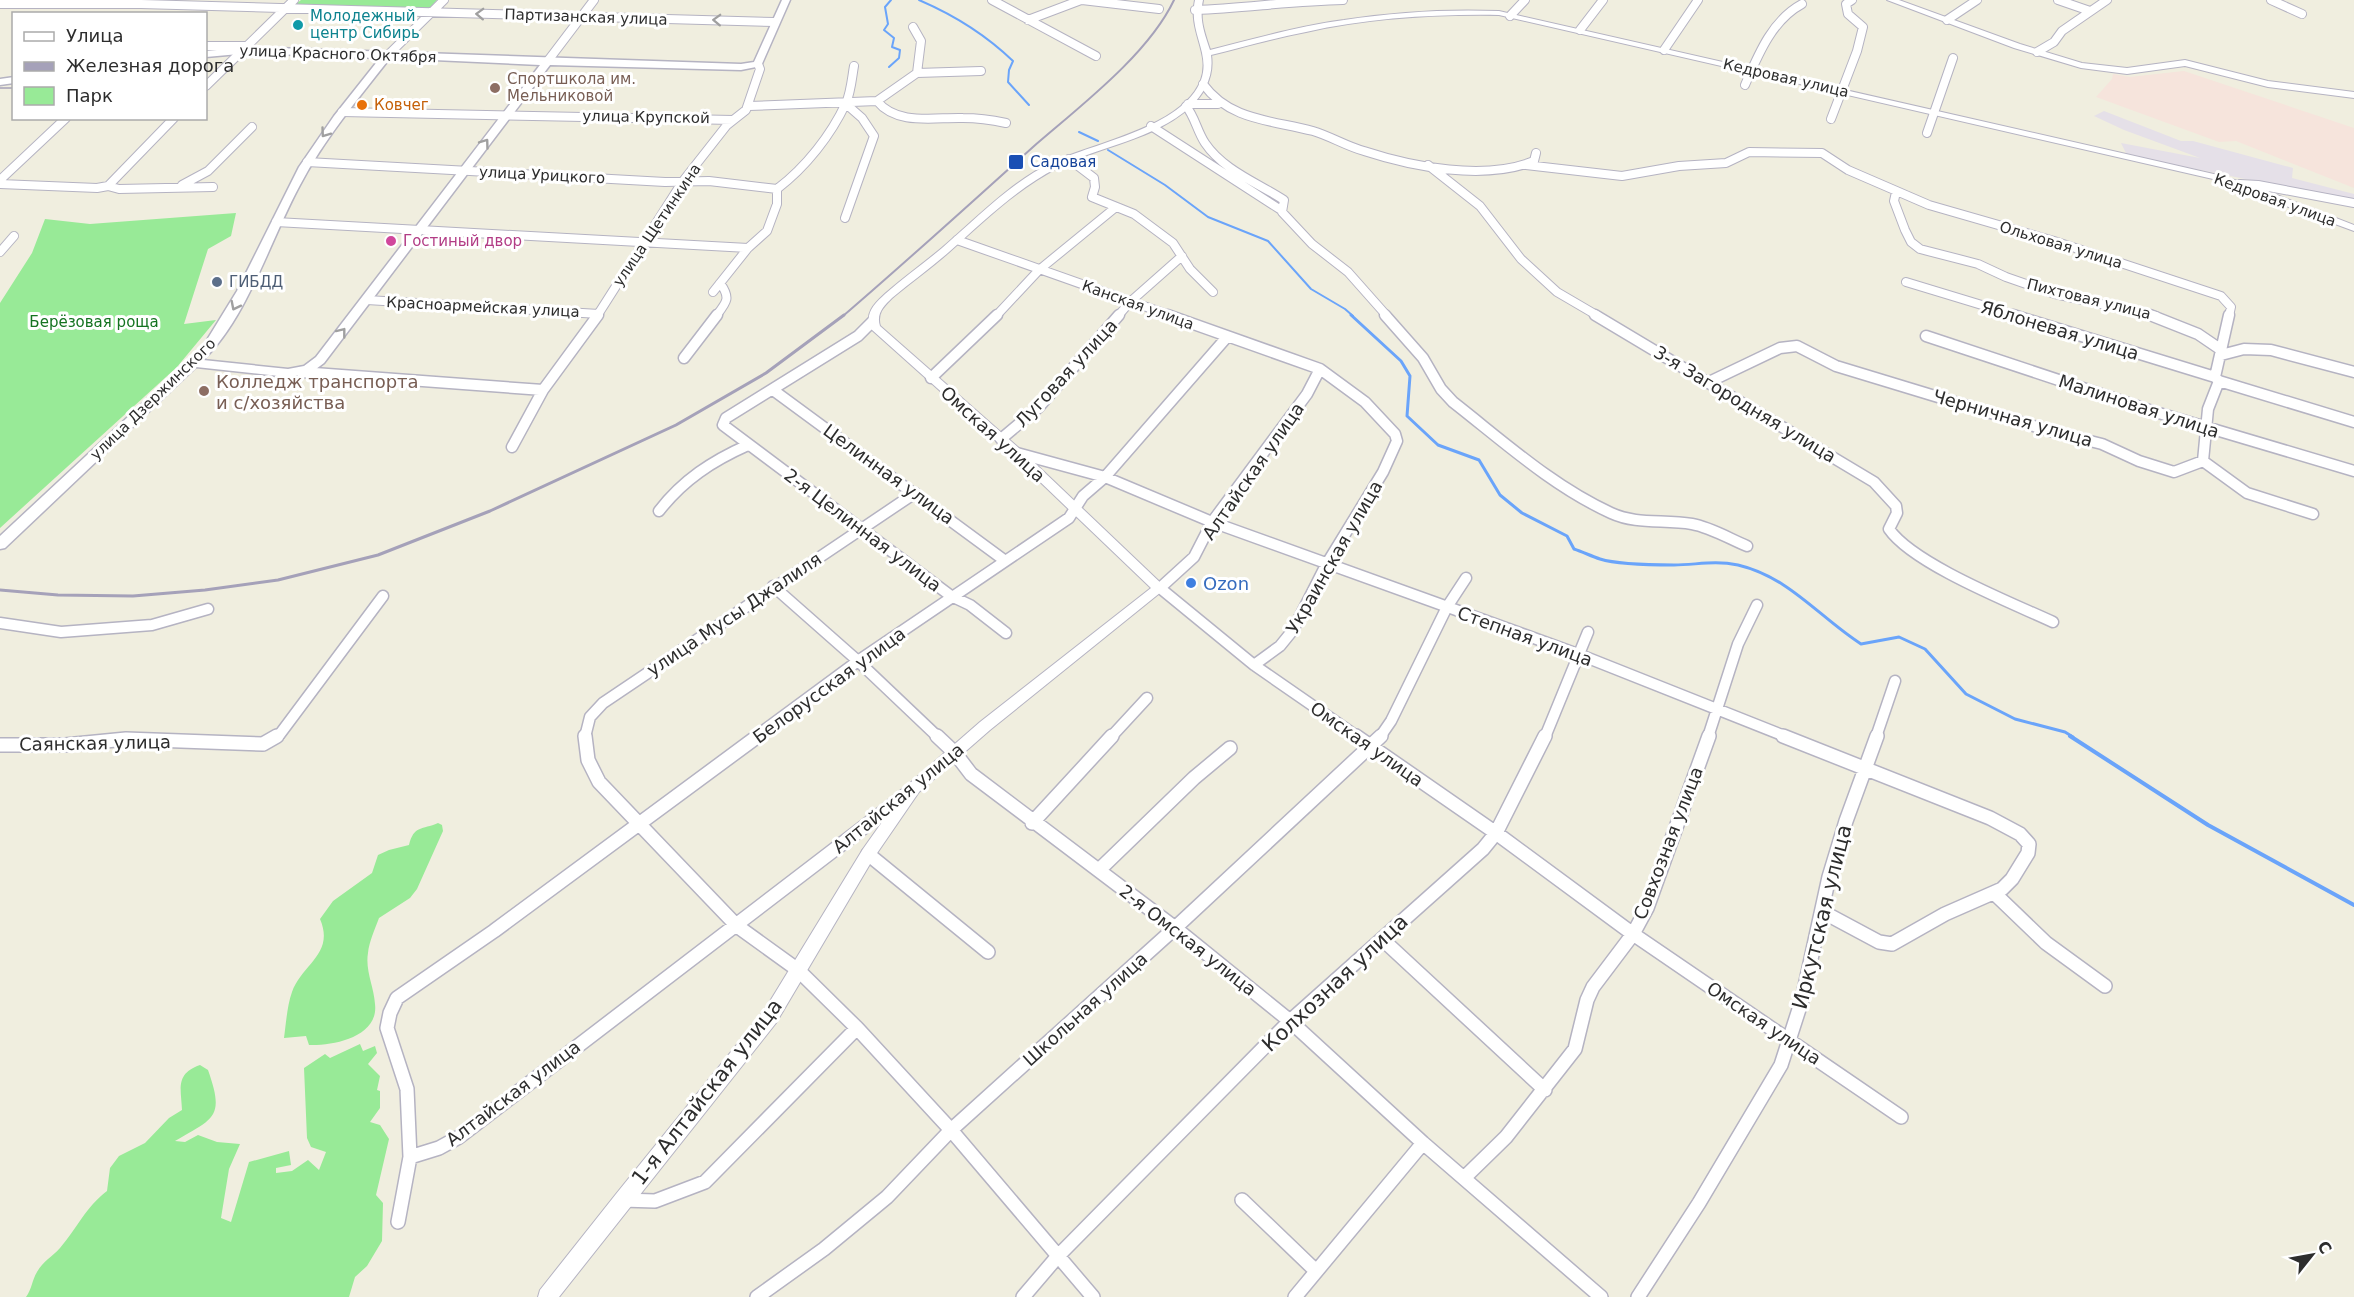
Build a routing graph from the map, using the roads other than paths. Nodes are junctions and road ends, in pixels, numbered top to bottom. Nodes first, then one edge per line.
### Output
1 (294, 0) edge
2 (444, 0) edge
3 (594, 0) edge
4 (786, 0) edge
5 (992, 0) edge
6 (1082, 0) edge
7 (1199, 0) edge
8 (1525, 0) edge
9 (1603, 0) edge
10 (1698, 0) edge
11 (1852, 0) edge
12 (1891, 0) edge
13 (1977, 0) edge
14 (2058, 0) edge
15 (2107, 0) edge
16 (2271, 0) edge
17 (1341, 1) edge
18 (144, 2) edge
19 (1118, 3) edge
20 (0, 4) edge
21 (1802, 4) dead end
22 (286, 8) junction
23 (1159, 9) dead end
24 (1195, 10) junction
25 (2090, 11) junction
26 (431, 12) junction
27 (2302, 14) dead end
28 (580, 16) junction
29 (1510, 16) junction
30 (1028, 20) junction
31 (1947, 20) junction
32 (775, 22) junction
33 (914, 27) dead end
34 (1580, 30) junction
35 (207, 46) edge
36 (245, 48) junction
37 (1664, 50) junction
38 (2037, 52) junction
39 (1209, 53) junction
40 (207, 54) edge
41 (388, 55) junction
42 (1096, 56) dead end
43 (1953, 57) dead end
44 (547, 62) junction
45 (758, 64) junction
46 (854, 66) dead end
47 (1751, 70) junction
48 (981, 71) dead end
49 (917, 73) junction
50 (1203, 84) junction
51 (207, 85) edge
52 (1745, 85) dead end
53 (1840, 90) junction
54 (2354, 95) edge
55 (877, 101) junction
56 (846, 104) junction
57 (1187, 105) junction
58 (1218, 105) junction
59 (749, 106) junction
60 (342, 112) junction
61 (1933, 112) junction
62 (506, 114) junction
63 (1831, 119) dead end
64 (64, 120) edge
65 (172, 120) edge
66 (734, 120) junction
67 (1006, 123) dead end
68 (252, 126) dead end
69 (1151, 126) junction
70 (1927, 133) dead end
71 (1536, 153) dead end
72 (1069, 159) junction
73 (307, 162) junction
74 (1428, 165) junction
75 (1526, 165) junction
76 (465, 170) junction
77 (683, 181) junction
78 (0, 182) edge
79 (2240, 184) junction
80 (108, 186) junction
81 (179, 187) junction
82 (213, 187) dead end
83 (777, 189) junction
84 (1896, 192) junction
85 (2354, 203) edge
86 (1116, 207) junction
87 (1281, 210) junction
88 (845, 218) dead end
89 (276, 222) junction
90 (2354, 228) edge
91 (418, 231) junction
92 (14, 236) dead end
93 (957, 240) junction
94 (643, 241) junction
95 (748, 248) junction
96 (0, 252) edge
97 (1182, 256) junction
98 (1039, 270) junction
99 (1906, 282) dead end
100 (720, 283) junction
101 (713, 292) dead end
102 (1213, 292) dead end
103 (367, 300) junction
104 (1130, 302) junction
105 (599, 314) junction
106 (873, 321) junction
107 (1926, 336) dead end
108 (1227, 337) junction
109 (2220, 352) junction
110 (684, 358) dead end
111 (192, 363) junction
112 (1320, 369) junction
113 (301, 372) junction
114 (2354, 372) edge
115 (931, 378) junction
116 (2217, 379) junction
117 (1709, 382) junction
118 (543, 390) junction
119 (773, 390) junction
120 (2354, 422) edge
121 (2206, 428) junction
122 (1001, 439) junction
123 (1397, 439) joint
124 (748, 445) junction
125 (512, 447) dead end
126 (1017, 453) junction
127 (2203, 462) junction
128 (2354, 471) edge
129 (1105, 477) junction
130 (915, 493) junction
131 (1076, 508) junction
132 (659, 511) dead end
133 (2313, 514) dead end
134 (1212, 522) junction
135 (862, 530) junction
136 (0, 544) edge
137 (1747, 546) dead end
138 (1004, 560) junction
139 (1326, 565) junction
140 (1466, 578) dead end
141 (773, 586) junction
142 (1160, 588) junction
143 (383, 596) dead end
144 (951, 596) junction
145 (1757, 605) dead end
146 (1447, 608) junction
147 (208, 609) dead end
148 (2053, 622) dead end
149 (0, 623) edge
150 (1588, 632) dead end
151 (1006, 633) dead end
152 (1578, 654) junction
153 (858, 661) junction
154 (1254, 665) junction
155 (1894, 681) dead end
156 (1147, 698) dead end
157 (1718, 710) junction
158 (0, 746) edge
159 (1370, 747) junction
160 (1230, 748) dead end
161 (955, 753) junction
162 (1866, 768) junction
163 (914, 788) junction
164 (1032, 822) junction
165 (639, 825) junction
166 (1496, 833) junction
167 (868, 854) junction
168 (1099, 870) junction
169 (1994, 893) junction
170 (1823, 912) junction
171 (737, 926) junction
172 (1175, 928) junction
173 (1633, 934) junction
174 (1382, 939) junction
175 (988, 952) dead end
176 (798, 970) junction
177 (2105, 986) dead end
178 (1290, 1021) junction
179 (857, 1028) junction
180 (1789, 1039) junction
181 (1545, 1090) junction
182 (1901, 1117) dead end
183 (951, 1130) junction
184 (1423, 1143) junction
185 (410, 1157) junction
186 (1465, 1177) junction
187 (622, 1200) junction
188 (1242, 1200) dead end
189 (398, 1222) dead end
190 (1059, 1256) junction
191 (1316, 1271) junction
192 (547, 1297) edge
193 (757, 1297) edge
194 (1023, 1297) edge
195 (1093, 1297) edge
196 (1295, 1297) edge
197 (1601, 1297) edge
198 (1638, 1297) edge

1 - 22 street
2 - 26 street, улица Дзержинского
3 - 28 street
4 - 32 main road
5 - 30 street
6 - 19 street
6 - 30 street
7 - 24 street
8 - 29 street
9 - 34 street
10 - 37 street
11 - 53 street
12 - 31 street
13 - 31 street
14 - 25 street
15 - 25 street
16 - 27 street
17 - 24 street
18 - 20 street, Партизанская улица
18 - 22 street, Партизанская улица
19 - 23 street
21 - 47 street
22 - 26 street, Партизанская улица
22 - 36 street
24 - 39 street
25 - 38 street
28 -> 26 street, Партизанская улица
26 - 41 street, улица Дзержинского
32 -> 28 street, Партизанская улица
28 - 44 street
29 - 34 street, Кедровая улица
29 - 39 street, Кедровая улица
30 - 42 street
31 - 38 street
32 - 45 main road
33 - 49 street
34 - 37 street, Кедровая улица
35 - 36 street
36 - 40 main road, улица Красного Октября
36 - 41 main road, улица Красного Октября
36 - 51 street
37 - 47 street, Кедровая улица
38 - 54 street
39 - 50 street
41 - 44 main road, улица Красного Октября
41 - 60 main road, улица Дзержинского
43 - 61 street
44 - 45 main road, улица Красного Октября
44 - 62 main road
45 - 59 street
46 - 56 street
47 - 52 street
47 - 53 street, Кедровая улица
48 - 49 street
49 - 55 street
50 - 57 street
50 - 58 street
53 - 61 street, Кедровая улица
53 - 63 street
55 - 56 street
55 - 67 street
56 - 59 street
56 - 83 street
56 - 88 street
57 - 58 street, Ольховая улица
57 - 69 street
57 - 87 street
58 - 74 street, Ольховая улица
59 - 66 street, улица Щетинкина
60 - 62 street, улица Крупской
60 -> 73 main road, улица Дзержинского
61 - 70 street
61 - 79 street, Кедровая улица
62 - 66 street, улица Крупской
76 -> 62 main road
64 - 78 street
65 - 80 street
66 - 77 street, улица Щетинкина
68 - 81 street
69 - 72 street
69 - 87 street
71 - 75 street
72 - 86 street
72 - 93 street
73 - 76 street, улица Урицкого
73 - 89 main road, улица Дзержинского
74 - 75 street, Ольховая улица
74 - 117 street, 3-я Загородняя улица
75 - 84 street, Ольховая улица
76 - 77 street, улица Урицкого
76 - 91 main road
77 - 83 street, улица Урицкого
77 - 94 street, улица Щетинкина
78 - 80 street
79 - 85 street
79 - 90 street, Кедровая улица
80 - 81 street
81 - 82 street
83 - 95 street
84 - 109 street, Пихтовая улица
84 - 109 street, Ольховая улица
86 - 97 street
86 - 98 street
87 - 137 street
89 - 91 street
89 -> 111 main road, улица Дзержинского
91 - 94 street
91 - 103 main road
92 - 96 street
93 - 98 street, Канская улица
93 - 106 street
94 - 95 street
94 - 105 street, улица Щетинкина
95 - 100 street
97 - 102 street
97 - 104 street, Луговая улица
98 - 104 street, Канская улица
98 - 115 street
99 - 116 street, Яблоневая улица
100 - 101 street
100 - 110 street
103 - 105 street, Красноармейская улица
113 -> 103 main road
104 - 108 street, Канская улица
104 - 122 street, Луговая улица
105 - 118 street, улица Щетинкина
106 - 115 street, Омская улица
106 - 119 street
107 - 121 street, Малиновая улица
108 - 112 street, Канская улица
108 - 129 street, Белорусская улица
109 - 114 street
109 - 116 street
111 - 113 main road
111 - 136 main road, улица Дзержинского
112 - 123 street, Канская улица
112 - 134 street, Алтайская улица
113 - 118 street
115 - 122 street, Омская улица
116 - 120 street, Яблоневая улица
116 - 121 street
117 - 127 street, Черничная улица
117 - 148 street, 3-я Загородняя улица
118 - 125 street, улица Щетинкина
119 - 124 street, 2-я Целинная улица
119 - 130 street, Целинная улица
121 - 127 street
121 - 128 street, Малиновая улица
122 - 126 street, Омская улица
123 - 139 street, Украинская улица
124 - 132 street
124 - 135 street, 2-я Целинная улица
126 - 129 street, Степная улица
126 - 131 street, Омская улица
127 - 133 street
129 - 131 street, Белорусская улица
129 - 134 street, Степная улица
130 - 135 street, улица Мусы Джалиля
130 - 138 street, Целинная улица
131 - 138 street, Белорусская улица
131 - 142 street, Омская улица
134 - 139 street, Степная улица
134 - 142 street, Алтайская улица
135 - 141 street, улица Мусы Джалиля
135 - 144 street, 2-я Целинная улица
138 - 144 street, Белорусская улица
139 - 146 street, Степная улица
139 - 154 street, Украинская улица
140 - 146 street, Школьная улица
141 - 153 street, 2-я Омская улица
141 - 165 street, улица Мусы Джалиля
142 - 154 street, Омская улица
142 - 161 street, Алтайская улица
143 - 158 street, Саянская улица
144 - 151 street, 2-я Целинная улица
144 - 153 street, Белорусская улица
145 - 157 street, Совхозная улица
146 - 152 street, Степная улица
146 - 159 street, Школьная улица
147 - 149 street
150 - 152 street, Колхозная улица
152 - 157 street, Степная улица
152 - 166 street, Колхозная улица
153 - 161 street, 2-я Омская улица
153 - 165 street, Белорусская улица
154 - 159 street, Омская улица
155 - 162 street, Иркутская улица
156 - 164 street
157 - 162 street, Степная улица
157 - 173 street, Совхозная улица
159 - 166 street, Омская улица
159 - 172 street, Школьная улица
160 - 168 street
161 - 163 street, Алтайская улица
161 - 164 street, 2-я Омская улица
162 - 169 street, Степная улица
162 - 170 street, Иркутская улица
163 - 167 street, 1-я Алтайская улица
163 - 171 street, Алтайская улица
164 - 168 street, 2-я Омская улица
165 - 171 street
165 - 185 street, Белорусская улица
166 - 173 street, Омская улица
166 - 174 street, Колхозная улица
167 - 175 street
167 - 176 street, 1-я Алтайская улица
168 - 172 street, 2-я Омская улица
169 - 170 street
169 - 177 street
170 - 180 street, Иркутская улица
171 - 176 street
171 - 185 street, Алтайская улица
172 - 178 street, 2-я Омская улица
172 - 183 street, Школьная улица
173 - 180 street, Омская улица
173 - 181 street, Совхозная улица
174 - 178 street, Колхозная улица
174 - 181 street
176 - 179 street
176 - 187 street, 1-я Алтайская улица
178 - 184 street, 2-я Омская улица
178 - 190 street, Колхозная улица
179 - 183 street
179 - 187 street
180 - 182 street, Омская улица
180 - 198 street, Иркутская улица
181 - 186 street, Совхозная улица
183 - 190 street
183 - 193 street, Школьная улица
184 - 186 street, 2-я Омская улица
184 - 191 street
185 - 189 street
186 - 197 street, 2-я Омская улица
187 - 192 street, 1-я Алтайская улица
188 - 191 street
190 - 194 street, Колхозная улица
190 - 195 street
191 - 196 street

